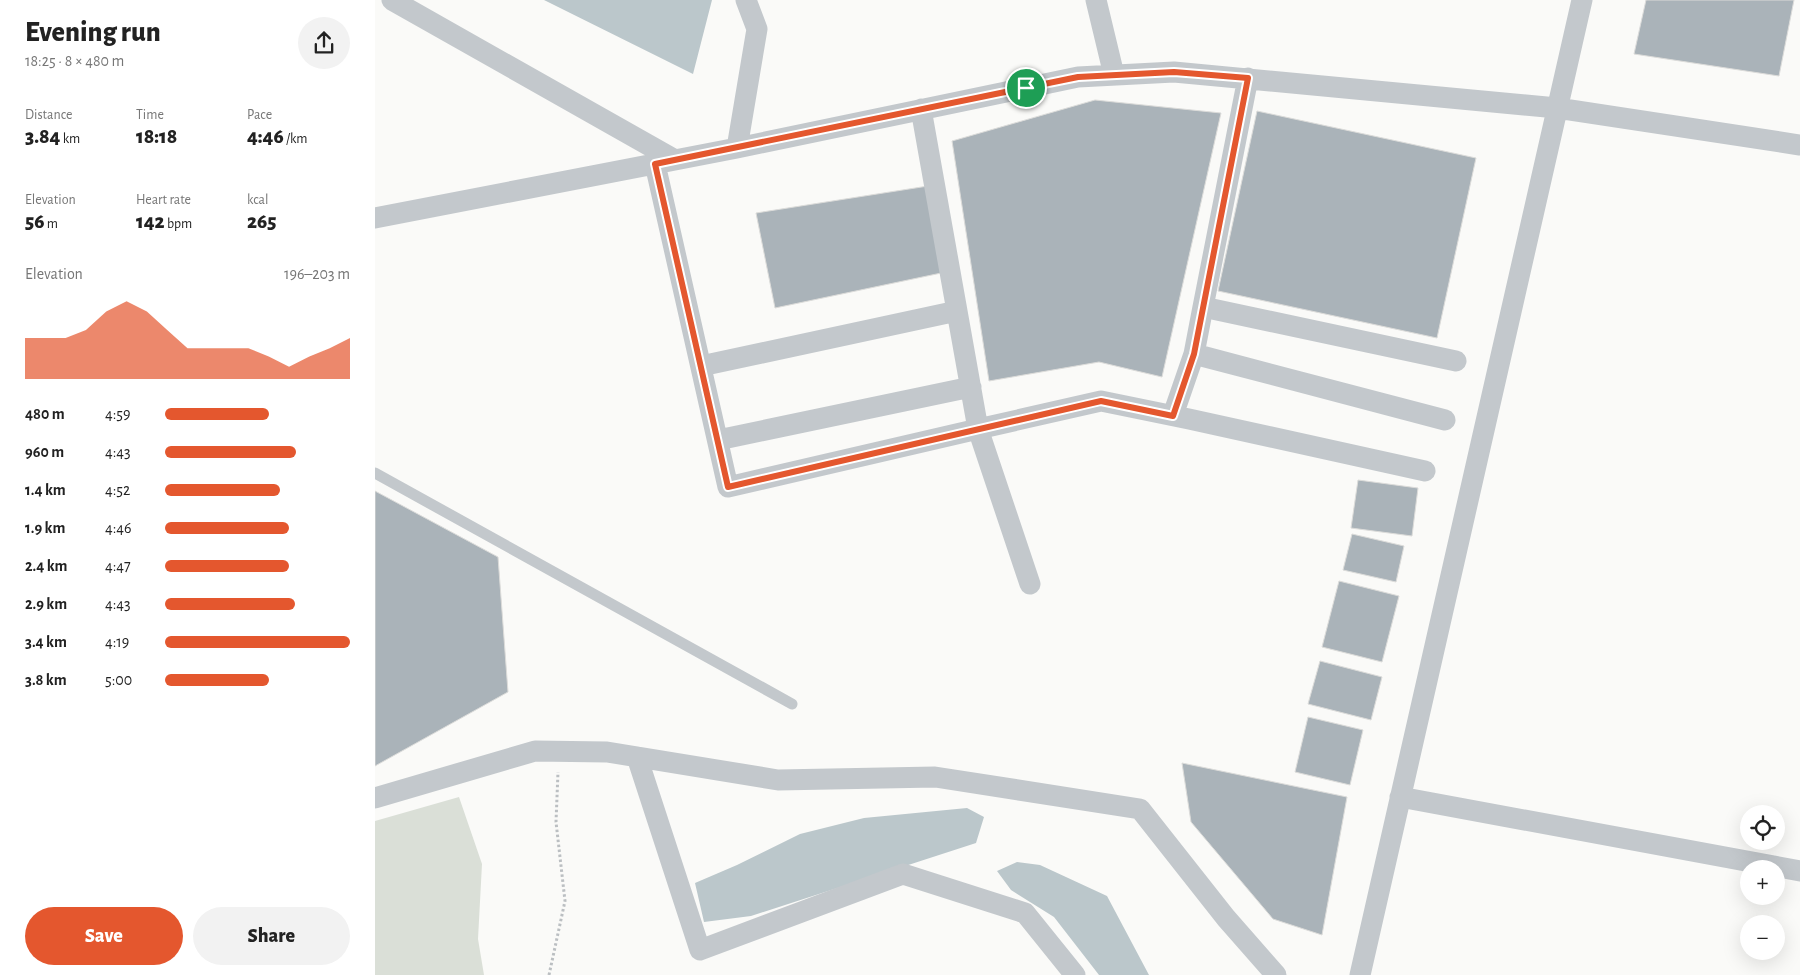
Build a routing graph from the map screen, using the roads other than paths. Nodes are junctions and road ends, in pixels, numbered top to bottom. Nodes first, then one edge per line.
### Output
1 (392, 0) edge
2 (746, 0) edge
3 (1096, 0) edge
4 (1582, 0) edge
5 (1114, 75) junction
6 (1248, 78) junction
7 (1557, 108) junction
8 (921, 109) junction
9 (1800, 145) edge
10 (737, 148) junction
11 (665, 162) junction
12 (375, 218) edge
13 (1203, 307) junction
14 (957, 311) junction
15 (1194, 354) junction
16 (1456, 361) dead end
17 (701, 366) junction
18 (971, 387) junction
19 (1173, 416) junction
20 (1445, 420) dead end
21 (978, 428) junction
22 (718, 440) junction
23 (1425, 472) dead end
24 (375, 473) edge
25 (1030, 584) dead end
26 (792, 704) dead end
27 (637, 757) junction
28 (1400, 797) junction
29 (375, 798) edge
30 (1800, 871) edge
31 (1075, 975) edge
32 (1276, 975) edge
33 (1359, 975) edge

1 - 11 street
2 - 10 street
3 - 5 street
4 - 7 street
5 - 6 street
5 - 8 street
6 - 7 street
6 - 13 street
7 - 9 street
7 - 28 street
8 - 10 street
8 - 14 street
10 - 11 street
11 - 12 street
11 - 17 street
13 - 15 street
13 - 16 street
14 - 17 street
14 - 18 street
15 - 19 street
15 - 20 street
17 - 22 street
18 - 21 street
18 - 22 street
19 - 21 street
19 - 23 street
21 - 22 street
21 - 25 street
24 - 26 lane
27 - 29 street
27 - 31 street
27 - 32 street
28 - 30 street
28 - 33 street

